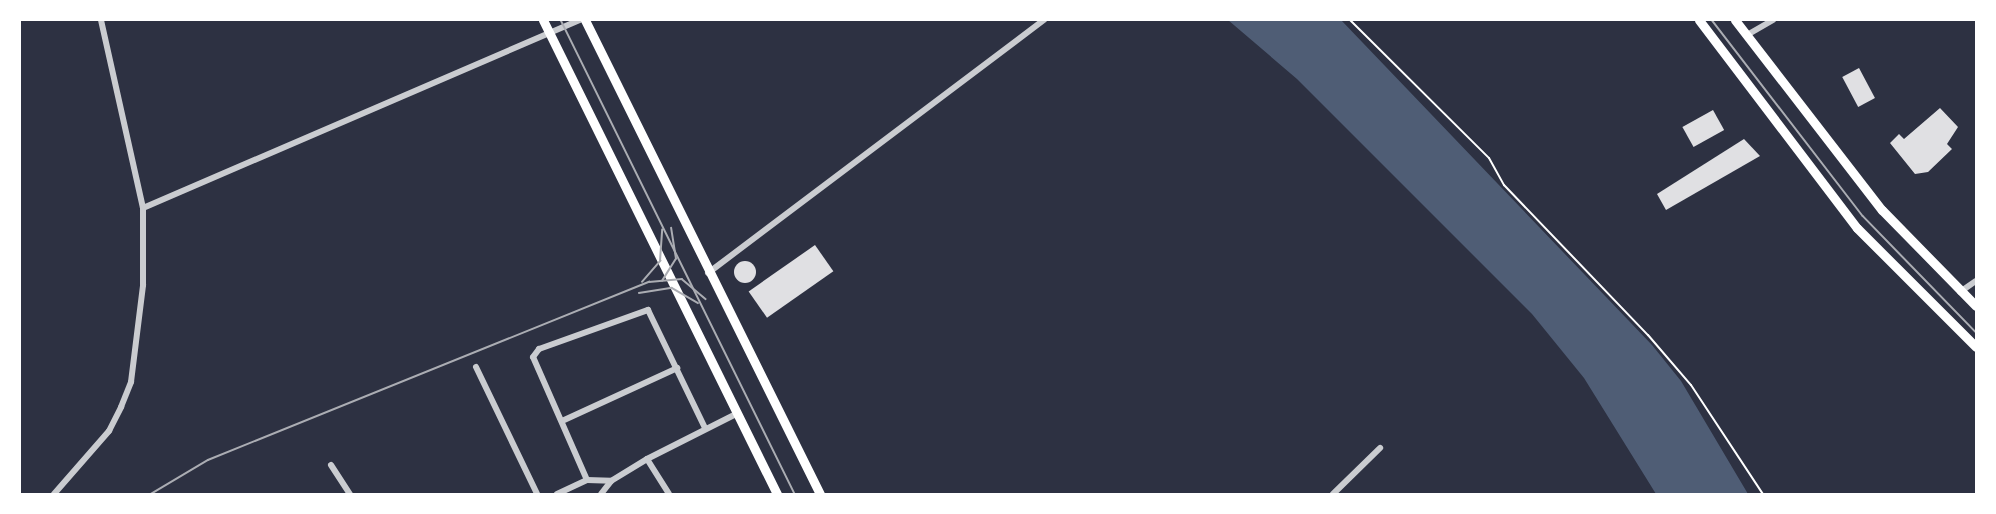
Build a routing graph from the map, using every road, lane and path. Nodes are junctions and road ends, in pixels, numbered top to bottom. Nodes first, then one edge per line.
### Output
1 (101, 20) edge
2 (543, 20) edge
3 (580, 20) edge
4 (585, 20) edge
5 (1044, 20) edge
6 (1350, 20) edge
7 (1699, 20) edge
8 (1735, 20) edge
9 (1773, 20) edge
10 (551, 35) junction
11 (1747, 35) junction
12 (142, 208) junction
13 (708, 273) junction
14 (1977, 281) edge
15 (1960, 292) junction
16 (1977, 306) edge
17 (1977, 347) edge
18 (476, 367) dead end
19 (677, 368) junction
20 (738, 413) junction
21 (562, 421) junction
22 (705, 428) junction
23 (1380, 448) dead end
24 (647, 459) junction
25 (331, 465) dead end
26 (587, 480) junction
27 (611, 481) junction
28 (54, 495) edge
29 (350, 495) edge
30 (537, 495) edge
31 (557, 495) edge
32 (601, 495) edge
33 (669, 495) edge
34 (777, 495) edge
35 (820, 495) edge
36 (1333, 495) edge
37 (1763, 495) edge

1 - 12 street
2 - 10 main road
3 - 10 street
4 - 13 main road
5 - 13 street
6 - 37 path
7 - 17 main road
8 - 11 main road
9 - 11 street
10 - 12 street
10 - 20 main road
11 - 15 main road
12 - 28 street
13 - 35 main road
14 - 15 street
15 - 16 main road
18 - 30 street
19 - 21 street
19 - 21 street
19 - 22 street
20 - 22 street
20 - 34 main road
21 - 26 street
22 - 24 street
23 - 36 street
24 - 27 street
24 - 33 street
25 - 29 street
26 - 27 street
26 - 31 street
27 - 32 street

